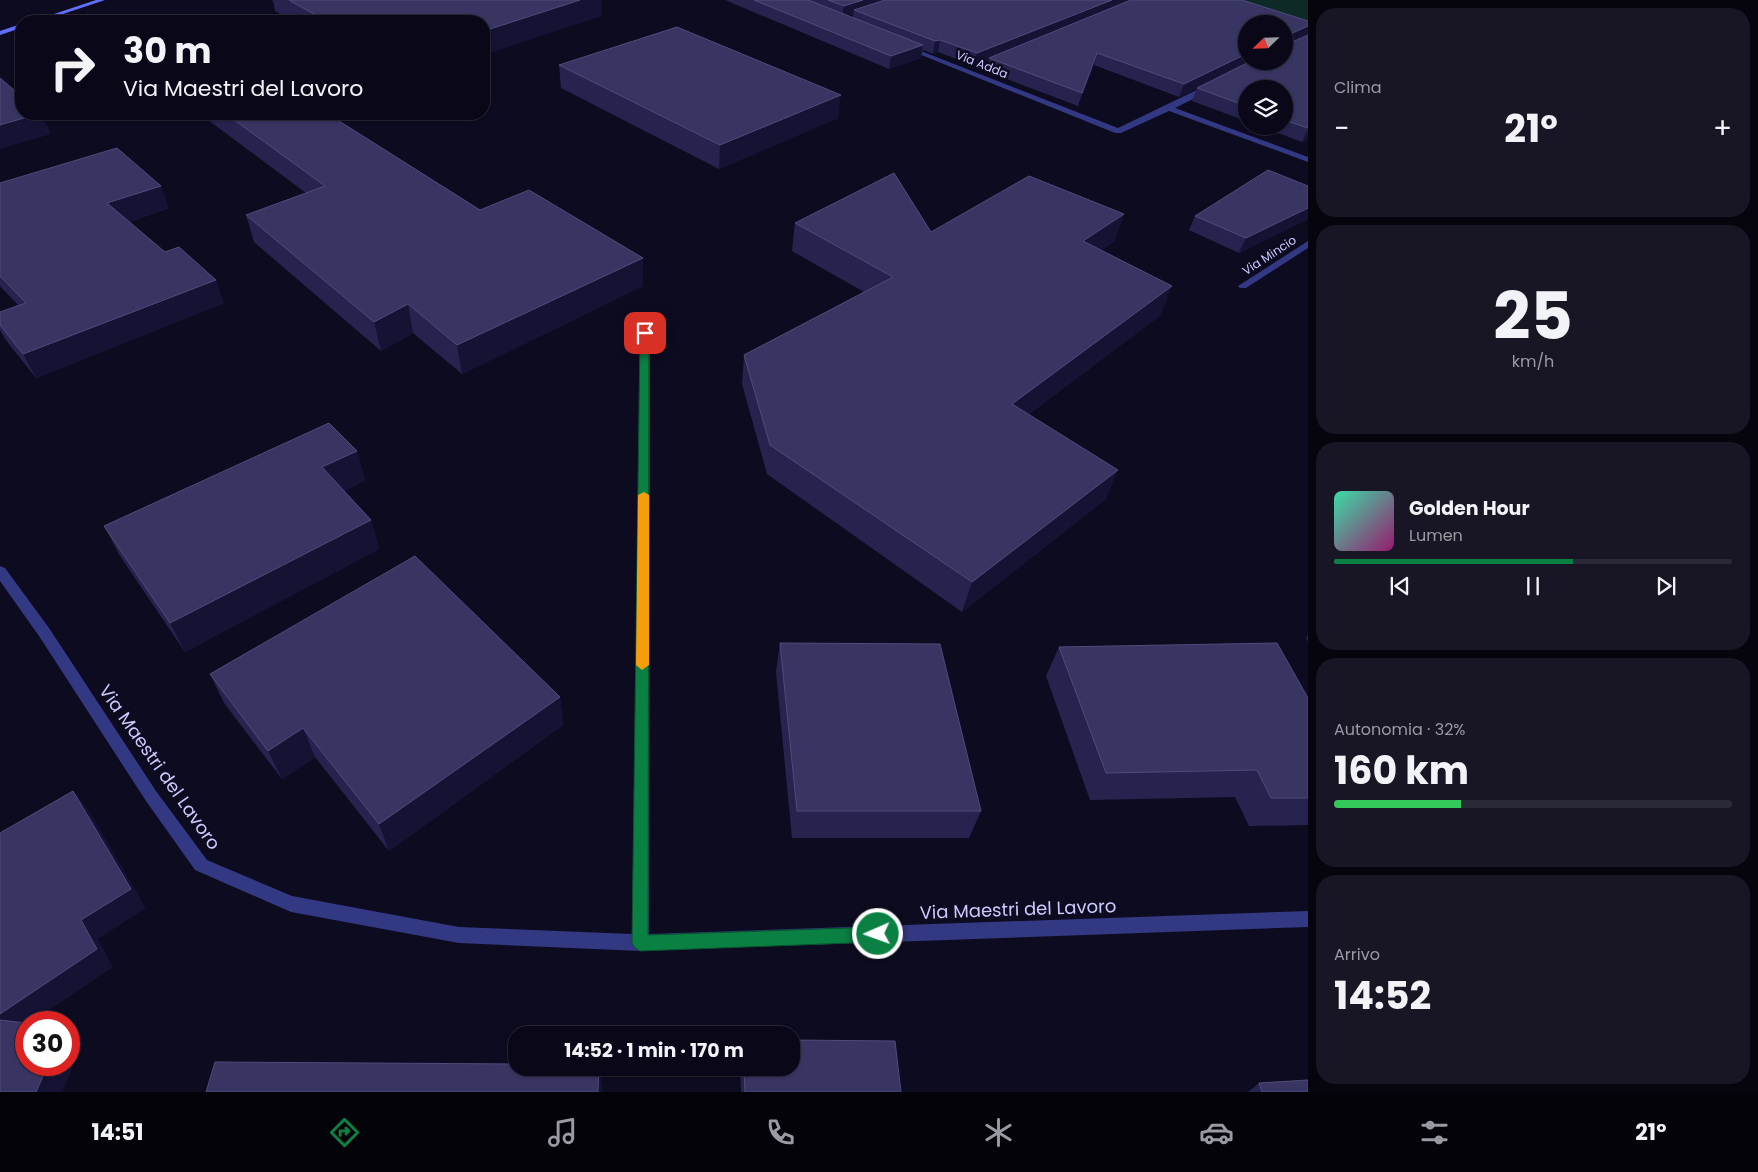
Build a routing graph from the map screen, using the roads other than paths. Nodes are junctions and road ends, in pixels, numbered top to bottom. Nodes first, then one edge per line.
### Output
1 (102, 0) edge
2 (55, 15) edge
3 (15, 28) edge
4 (0, 33) edge
5 (897, 43) edge
6 (980, 68) edge
7 (970, 72) junction
8 (1212, 86) edge
9 (1169, 108) junction
10 (1308, 160) edge
11 (1308, 244) edge
12 (1243, 286) dead end
13 (659, 320) dead end
14 (0, 571) edge
15 (1308, 919) edge
16 (640, 943) junction

1 - 2 main road
3 - 4 main road
5 - 7 street, Via Adda
6 - 7 street
7 - 9 street, Via Adda
8 - 9 street, Via Adda
9 - 10 street
11 - 12 street, Via Mincio
13 - 16 street
14 - 16 street, Via Maestri del Lavoro
15 - 16 street, Via Maestri del Lavoro

